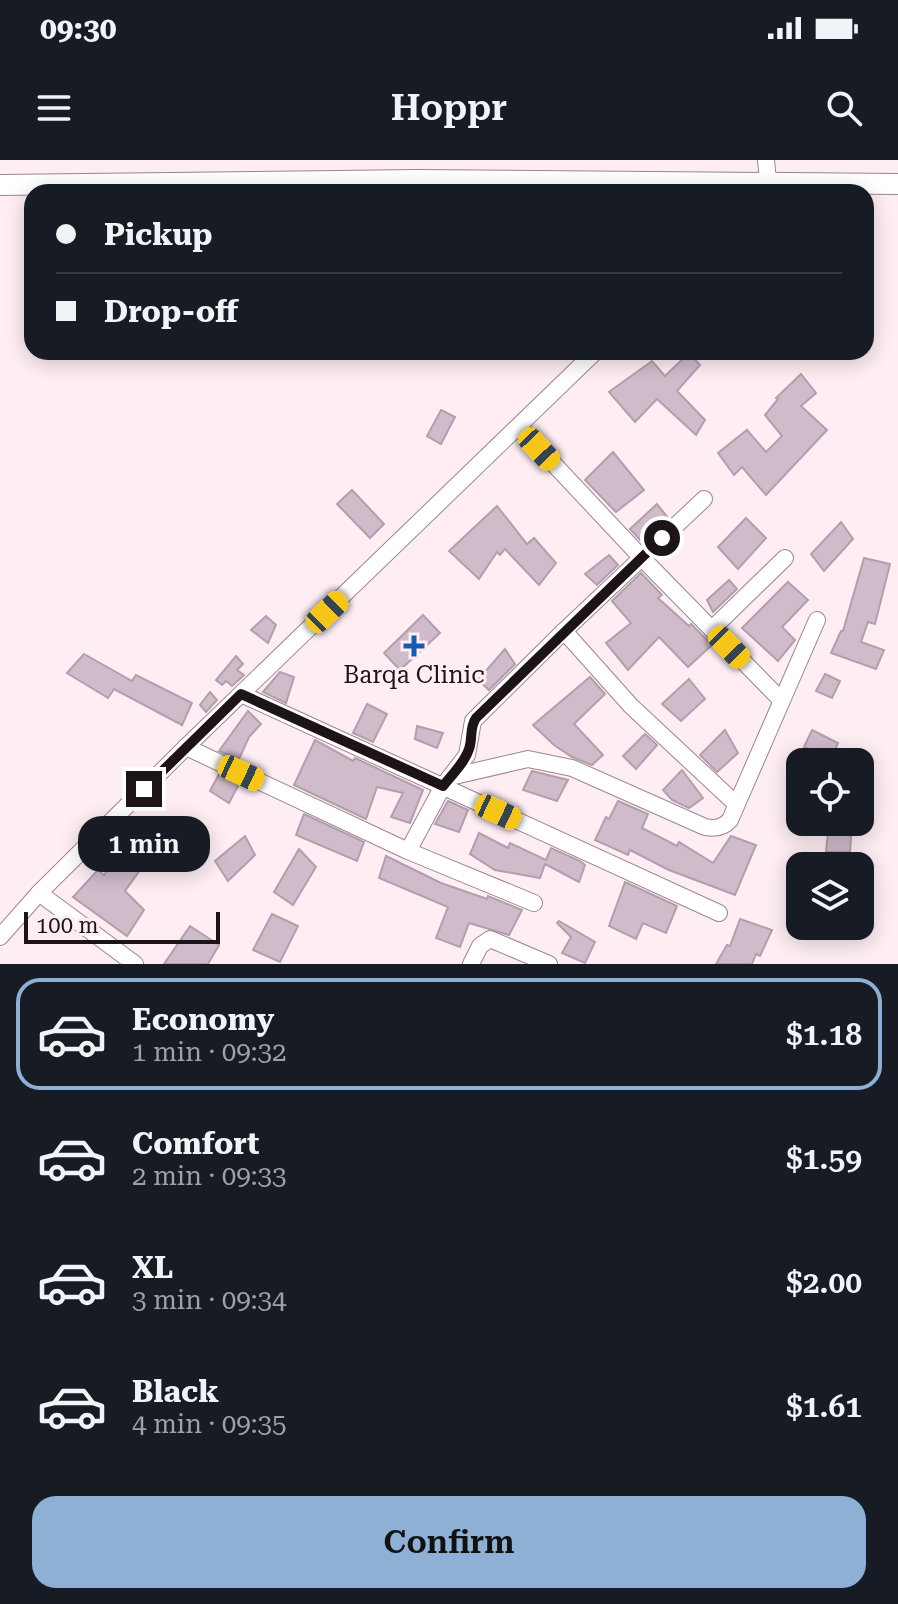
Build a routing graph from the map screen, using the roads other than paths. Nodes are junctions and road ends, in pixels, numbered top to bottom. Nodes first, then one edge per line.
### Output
1 (766, 160) edge
2 (83, 184) edge
3 (647, 184) edge
4 (762, 184) edge
5 (874, 184) edge
6 (898, 184) edge
7 (0, 185) edge
8 (24, 185) edge
9 (587, 360) edge
10 (519, 427) junction
11 (704, 499) dead end
12 (641, 557) junction
13 (785, 558) dead end
14 (817, 620) dead end
15 (712, 629) junction
16 (564, 631) junction
17 (241, 694) junction
18 (780, 699) junction
19 (186, 747) junction
20 (446, 782) junction
21 (736, 804) junction
22 (408, 851) junction
23 (39, 893) junction
24 (534, 903) dead end
25 (719, 913) dead end
26 (0, 937) edge
27 (135, 964) edge
28 (471, 964) edge
29 (549, 964) edge

1 - 4 street
2 - 3 main road
5 - 6 main road
7 - 8 main road
9 - 10 street
10 - 12 street
10 - 17 street
11 - 12 street
12 - 15 street
12 - 16 street
13 - 15 street
14 - 18 street
15 - 18 street
16 - 20 street
16 - 21 street
17 - 19 street
17 - 20 street
18 - 21 street
19 - 22 street
19 - 23 street
20 - 21 street
20 - 22 street
20 - 25 street
22 - 24 street
23 - 26 street
23 - 27 street
28 - 29 street

